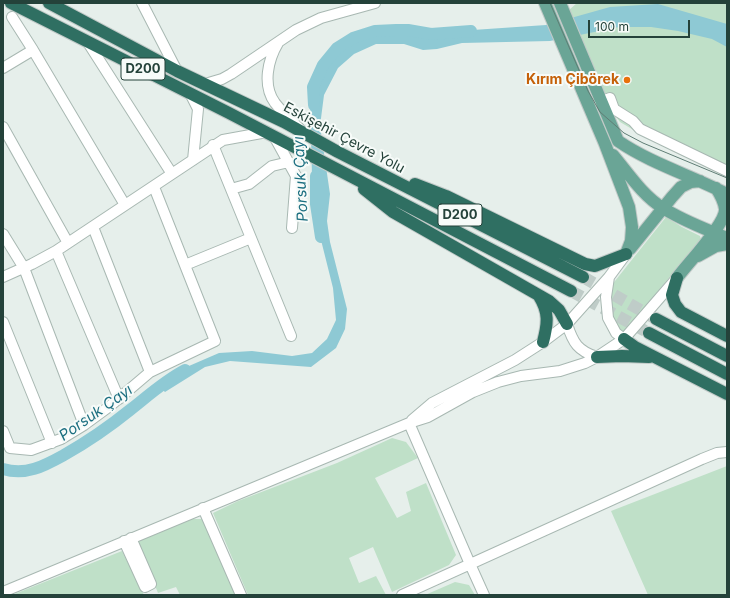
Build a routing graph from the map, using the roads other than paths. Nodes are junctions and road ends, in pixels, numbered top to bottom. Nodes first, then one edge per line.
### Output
1 (11, 3) edge
2 (49, 3) edge
3 (142, 3) edge
4 (375, 3) edge
5 (545, 3) edge
6 (561, 6) edge
7 (12, 16) dead end
8 (87, 41) junction
9 (279, 41) junction
10 (33, 50) junction
11 (3, 68) edge
12 (177, 71) junction
13 (205, 84) junction
14 (190, 93) junction
15 (600, 102) junction
16 (3, 127) edge
17 (305, 133) junction
18 (270, 134) junction
19 (606, 144) junction
20 (213, 145) junction
21 (338, 152) junction
22 (193, 160) junction
23 (289, 162) junction
24 (727, 171) edge
25 (343, 173) junction
26 (172, 174) junction
27 (700, 181) junction
28 (154, 187) junction
29 (231, 189) junction
30 (722, 191) edge
31 (125, 205) junction
32 (663, 208) junction
33 (93, 227) junction
34 (292, 228) dead end
35 (714, 233) junction
36 (3, 234) edge
37 (251, 238) junction
38 (727, 238) edge
39 (68, 243) junction
40 (727, 244) edge
41 (56, 251) junction
42 (626, 254) junction
43 (689, 262) junction
44 (185, 265) junction
45 (24, 268) junction
46 (3, 277) edge
47 (583, 277) tunnel mouth
48 (609, 277) junction
49 (677, 278) junction
50 (572, 291) tunnel mouth
51 (538, 295) junction
52 (656, 319) tunnel mouth
53 (3, 322) edge
54 (566, 324) junction
55 (649, 333) tunnel mouth
56 (291, 336) dead end
57 (727, 336) edge
58 (624, 339) junction
59 (543, 342) junction
60 (727, 356) edge
61 (656, 357) junction
62 (597, 358) junction
63 (150, 372) junction
64 (727, 374) edge
65 (727, 394) edge
66 (119, 399) junction
67 (409, 423) junction
68 (84, 425) junction
69 (3, 431) edge
70 (52, 443) junction
71 (727, 452) edge
72 (204, 508) junction
73 (470, 564) junction
74 (3, 592) edge
75 (241, 595) edge
76 (402, 595) edge
77 (484, 595) edge

1 - 8 highway, D200
2 - 12 highway, Eskişehir Çevre Yolu / D200
3 - 12 street
4 - 9 street
5 - 19 main road
6 - 15 main road
7 - 10 street
8 - 14 highway, D200
8 - 26 street
9 - 13 street
9 - 17 street
10 - 11 street
10 - 31 street
12 - 13 highway, Eskişehir Çevre Yolu / D200
13 - 17 highway, Eskişehir Çevre Yolu / D200
14 - 18 highway, D200
14 - 22 street
15 - 24 street
15 - 27 main road
16 - 39 street
17 - 21 highway, Eskişehir Çevre Yolu / D200
18 - 20 street
18 - 23 street
18 - 25 highway, D200
19 - 32 main road
19 - 42 main road
20 - 22 street
20 - 29 street
21 - 42 highway
21 - 47 highway, Eskişehir Çevre Yolu / D200
22 - 26 street
23 - 29 street
23 - 34 street
25 - 50 highway, D200
25 - 51 highway
26 - 28 street
27 - 30 main road
27 - 32 main road
28 - 31 street
28 - 44 street
29 - 37 street
30 - 35 main road
31 - 33 street
32 - 35 main road
32 - 42 main road
33 - 39 street
33 - 63 street
35 - 38 main road
35 - 43 main road
36 - 45 street
37 - 44 street
37 - 56 street
39 - 41 street
40 - 43 main road
41 - 45 street
41 - 66 street
42 - 48 street
43 - 49 main road
44 - 63 street
45 - 46 street
45 - 68 street
48 - 54 street
48 - 58 street
49 - 57 highway
49 - 58 street
51 - 54 highway
51 - 59 highway
52 - 60 highway
53 - 70 street
54 - 59 street
54 - 62 street
55 - 64 highway
58 - 61 highway
58 - 62 street
59 - 67 street
61 - 62 highway
61 - 65 highway
62 - 67 street
63 - 66 street
66 - 68 street
67 - 72 street
67 - 73 street
68 - 70 street
69 - 70 street
71 - 73 street
72 - 74 street
72 - 75 street
73 - 76 street
73 - 77 street

